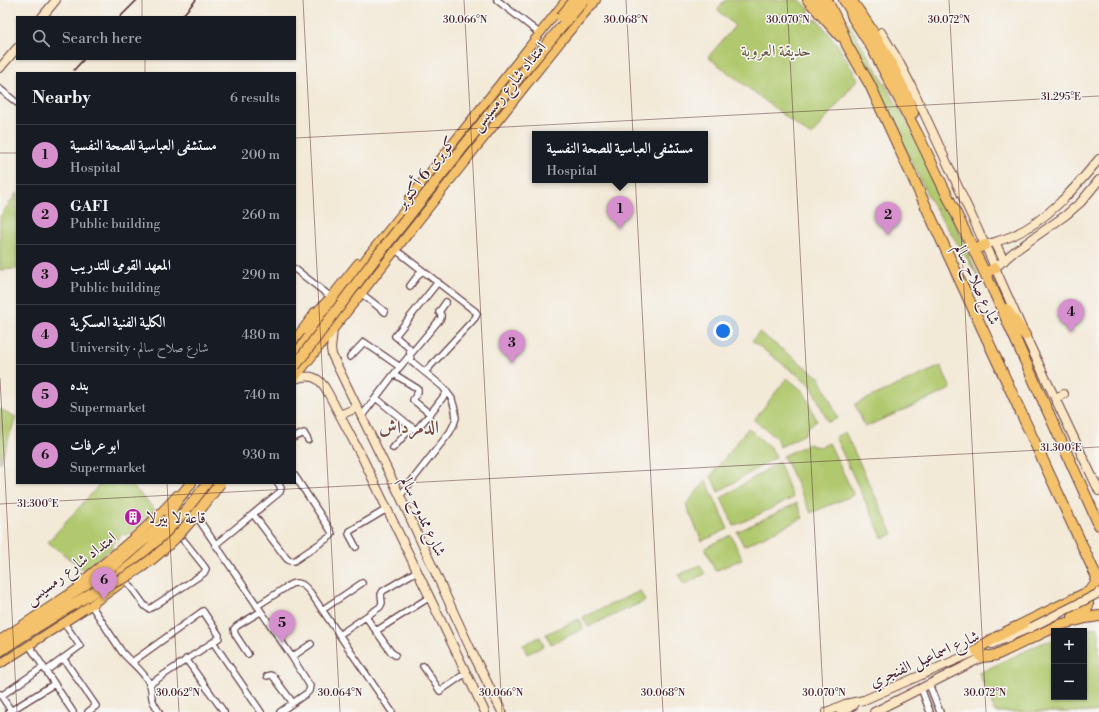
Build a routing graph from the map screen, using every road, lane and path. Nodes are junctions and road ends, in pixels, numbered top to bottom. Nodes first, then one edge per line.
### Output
1 (56, 0) edge
2 (497, 0) edge
3 (566, 0) edge
4 (575, 0) edge
5 (808, 0) edge
6 (818, 0) edge
7 (827, 0) edge
8 (839, 0) edge
9 (844, 0) edge
10 (859, 0) edge
11 (592, 1) edge
12 (850, 5) edge
13 (43, 16) edge
14 (842, 31) junction
15 (881, 32) joint
16 (539, 34) junction
17 (847, 45) junction
18 (16, 49) edge
19 (519, 60) junction
20 (0, 68) edge
21 (535, 75) junction
22 (904, 88) junction
23 (0, 89) edge
24 (16, 102) edge
25 (917, 133) junction
26 (937, 141) junction
27 (447, 151) junction
28 (1099, 159) edge
29 (460, 168) junction
30 (1099, 180) edge
31 (990, 243) junction
32 (396, 250) junction
33 (974, 250) junction
34 (1004, 261) junction
35 (995, 268) junction
36 (296, 269) edge
37 (422, 270) junction
38 (985, 273) junction
39 (438, 282) junction
40 (410, 286) dead end
41 (362, 294) junction
42 (995, 294) junction
43 (331, 297) junction
44 (446, 302) dead end
45 (385, 312) dead end
46 (315, 314) junction
47 (333, 329) junction
48 (1025, 334) junction
49 (296, 338) edge
50 (296, 344) edge
51 (296, 355) edge
52 (409, 356) junction
53 (350, 357) dead end
54 (296, 365) edge
55 (400, 367) junction
56 (425, 372) junction
57 (394, 374) junction
58 (296, 378) edge
59 (296, 379) edge
60 (447, 392) junction
61 (1064, 394) dead end
62 (376, 398) junction
63 (1055, 398) junction
64 (356, 408) junction
65 (430, 414) junction
66 (340, 415) junction
67 (361, 417) junction
68 (412, 428) junction
69 (1081, 431) dead end
70 (1072, 435) junction
71 (296, 437) edge
72 (308, 440) dead end
73 (393, 448) dead end
74 (296, 478) edge
75 (185, 484) edge
76 (190, 484) edge
77 (199, 484) edge
78 (207, 484) edge
79 (214, 484) edge
80 (219, 484) edge
81 (279, 484) edge
82 (1099, 491) edge
83 (400, 496) junction
84 (387, 509) junction
85 (193, 512) junction
86 (253, 514) junction
87 (168, 520) junction
88 (1099, 525) edge
89 (176, 530) junction
90 (215, 545) junction
91 (356, 547) dead end
92 (417, 571) junction
93 (126, 580) junction
94 (1098, 580) edge
95 (362, 583) dead end
96 (107, 584) junction
97 (1099, 593) edge
98 (1080, 596) junction
99 (430, 597) junction
100 (1099, 599) edge
101 (91, 605) junction
102 (257, 606) junction
103 (322, 610) junction
104 (260, 612) junction
105 (366, 616) junction
106 (1099, 616) edge
107 (64, 623) junction
108 (1059, 625) junction
109 (1033, 629) junction
110 (376, 631) junction
111 (339, 635) junction
112 (0, 636) edge
113 (0, 641) edge
114 (213, 642) junction
115 (311, 644) dead end
116 (29, 645) junction
117 (471, 650) junction
118 (0, 651) edge
119 (248, 654) dead end
120 (979, 654) junction
121 (395, 655) dead end
122 (292, 657) junction
123 (458, 657) junction
124 (64, 658) junction
125 (186, 659) junction
126 (132, 662) junction
127 (0, 664) edge
128 (423, 666) dead end
129 (44, 669) junction
130 (466, 673) junction
131 (267, 676) dead end
132 (54, 684) junction
133 (150, 684) junction
134 (929, 684) junction
135 (920, 688) junction
136 (1, 695) edge
137 (864, 700) junction
138 (293, 703) junction
139 (11, 712) edge
140 (73, 712) edge
141 (88, 712) edge
142 (159, 712) edge
143 (224, 712) edge
144 (261, 712) edge
145 (280, 712) edge
146 (392, 712) edge
147 (484, 712) edge
148 (502, 712) edge
149 (827, 712) edge
150 (841, 712) edge
151 (874, 712) edge
152 (930, 712) edge
153 (940, 712) edge

1 - 13 main road
2 - 16 street
3 - 16 main road, امتداد شارع رمسيس
4 - 51 highway, كوبرى 6 أكتوبر, bridge
5 - 17 highway
6 - 14 highway
7 - 14 highway, شارع صلاح سالم
8 - 12 highway, شارع صلاح سالم
9 - 12 highway
10 - 15 highway
11 - 21 main road, امتداد شارع رمسيس
11 - 54 highway, كوبرى 6 أكتوبر, bridge
12 - 22 highway
12 - 25 highway, شارع صلاح سالم
14 - 17 highway, شارع صلاح سالم
15 - 26 main road, شارع صلاح سالم
16 - 19 main road, امتداد شارع رمسيس
17 - 94 highway, شارع صلاح سالم
18 - 20 main road
19 - 21 main road
19 - 27 main road, امتداد شارع رمسيس
21 - 29 main road, امتداد شارع رمسيس
22 - 25 highway
22 - 26 main road
23 - 24 street
25 - 33 highway, شارع صلاح سالم
26 - 31 main road, شارع صلاح سالم
27 - 29 main road
27 - 43 main road, امتداد شارع رمسيس
28 - 31 main road
29 - 32 main road, امتداد شارع رمسيس
30 - 34 main road
31 - 33 highway
31 - 34 main road
31 - 35 main road, شارع صلاح سالم
32 - 37 street
32 - 41 main road, امتداد شارع رمسيس
33 - 38 highway, شارع صلاح سالم
34 - 35 main road
35 - 38 highway
35 - 48 main road, شارع صلاح سالم
36 - 43 street
37 - 39 street
37 - 40 street
38 - 42 highway, شارع صلاح سالم
39 - 52 street
39 - 56 street
41 - 45 street
41 - 47 main road, امتداد شارع رمسيس
42 - 48 highway
42 - 88 highway, شارع صلاح سالم
43 - 46 main road, امتداد شارع رمسيس
44 - 52 street
46 - 49 main road, امتداد شارع رمسيس
46 - 50 highway
47 - 58 main road, امتداد شارع رمسيس
47 - 64 main road, شارع ممدوح سالم
48 - 63 main road, شارع صلاح سالم
52 - 55 street
52 - 56 street
53 - 55 street
55 - 57 street
56 - 60 street
57 - 62 street
57 - 65 street
59 - 66 main road, شارع ممدوح سالم
60 - 65 street
60 - 83 street
61 - 63 main road
62 - 67 street
62 - 68 street
63 - 70 main road, شارع صلاح سالم
64 - 66 main road
64 - 67 main road, شارع ممدوح سالم
65 - 68 street
66 - 84 main road, شارع ممدوح سالم
67 - 83 main road, شارع ممدوح سالم
68 - 73 street
69 - 70 main road
70 - 82 main road, شارع صلاح سالم
71 - 72 street
74 - 86 street
75 - 112 main road, امتداد شارع رمسيس
76 - 87 highway
77 - 87 highway
78 - 96 highway
79 - 85 main road
80 - 96 highway, bridge
81 - 86 street
83 - 117 main road, شارع ممدوح سالم
84 - 91 street
84 - 92 main road, شارع ممدوح سالم
85 - 89 main road
85 - 90 street
86 - 90 street
87 - 113 highway
89 - 93 main road
89 - 93 street
90 - 102 street
92 - 99 main road, شارع ممدوح سالم
92 - 105 street
93 - 101 main road
94 - 98 highway
95 - 103 street
96 - 118 highway
97 - 109 main road, bridge
98 - 108 highway
98 - 120 highway
99 - 110 street
99 - 123 main road, شارع ممدوح سالم
100 - 109 main road
101 - 107 main road
101 - 126 street
102 - 103 street
102 - 104 street
103 - 111 street
104 - 119 street
104 - 122 street
105 - 110 street
105 - 111 street
106 - 108 highway
107 - 116 main road
107 - 124 street
108 - 120 highway
109 - 120 main road, شارع اسماعيل الفنجري
110 - 121 street
111 - 146 street
114 - 125 street
114 - 126 street
114 - 144 street
115 - 122 street
116 - 127 main road
116 - 129 street
117 - 123 main road
117 - 148 main road, شارع ممدوح سالم
120 - 134 main road, شارع اسماعيل الفنجري
120 - 137 main road, شارع اسماعيل الفنجري
122 - 138 street
123 - 130 main road, شارع ممدوح سالم
124 - 129 street
124 - 141 street
125 - 133 street
125 - 143 street
126 - 133 street
128 - 130 street
129 - 132 street
129 - 136 street
130 - 147 main road, شارع ممدوح سالم
131 - 138 street
132 - 139 street
132 - 140 street
133 - 142 street
134 - 135 main road, شارع اسماعيل الفنجري
134 - 153 street
135 - 151 main road, شارع اسماعيل الفنجري
135 - 152 street
136 - 139 street
137 - 149 main road, شارع اسماعيل الفنجري
137 - 150 main road
138 - 145 street

